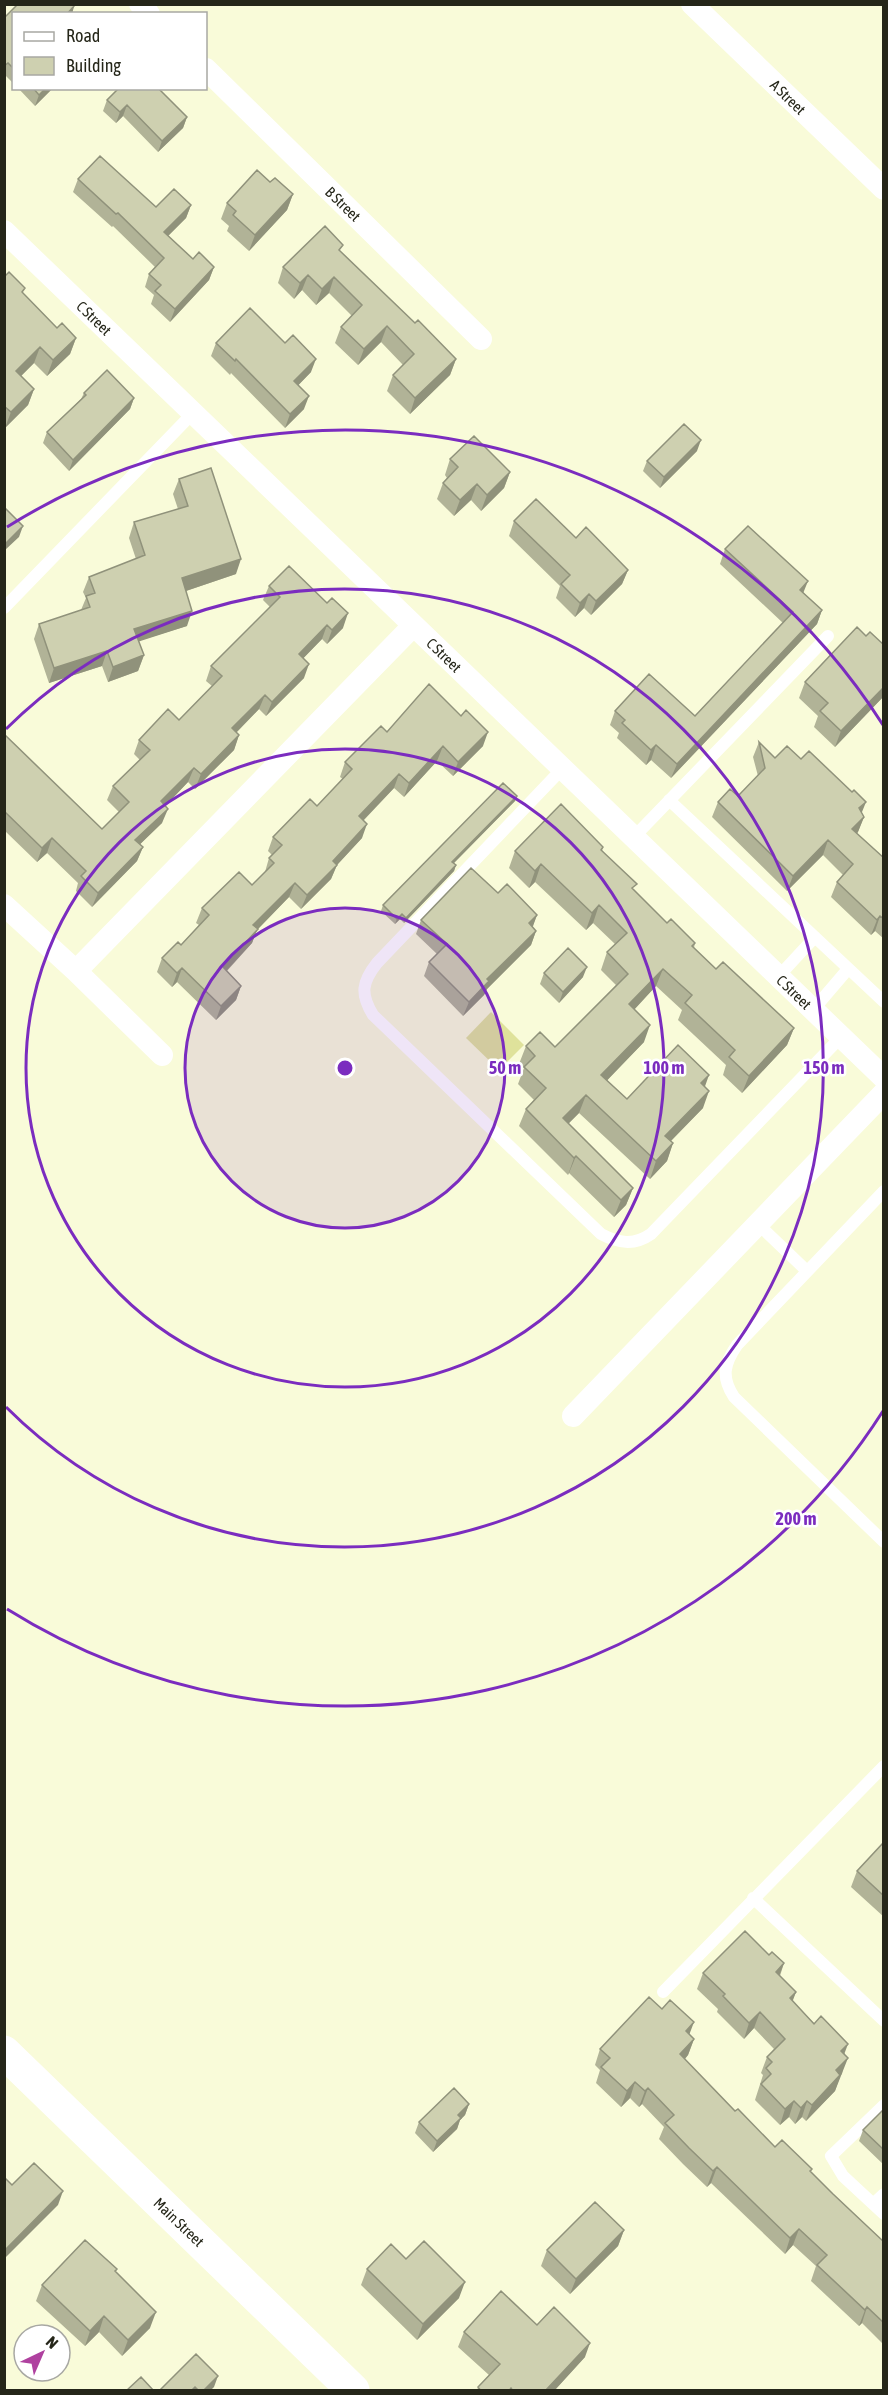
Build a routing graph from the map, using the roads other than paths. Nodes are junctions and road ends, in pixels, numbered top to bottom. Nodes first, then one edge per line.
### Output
1 (692, 4) edge
2 (207, 70) edge
3 (884, 189) edge
4 (4, 231) edge
5 (481, 339) dead end
6 (193, 413) junction
7 (4, 608) edge
8 (413, 626) junction
9 (828, 636) dead end
10 (562, 769) junction
11 (669, 800) junction
12 (633, 838) junction
13 (4, 905) edge
14 (815, 937) junction
15 (848, 969) junction
16 (76, 971) junction
17 (778, 977) junction
18 (884, 1002) edge
19 (813, 1010) junction
20 (841, 1037) junction
21 (162, 1055) dead end
22 (884, 1078) edge
23 (884, 1093) edge
24 (884, 1191) edge
25 (758, 1224) junction
26 (807, 1271) junction
27 (573, 1416) dead end
28 (884, 1542) edge
29 (884, 1766) edge
30 (753, 1898) junction
31 (663, 1992) dead end
32 (884, 2021) edge
33 (4, 2052) edge
34 (884, 2104) edge
35 (884, 2194) edge
36 (873, 2204) junction
37 (884, 2214) edge
38 (353, 2391) edge

1 - 3 street, A Street
2 - 5 street, B Street
4 - 6 street, C Street
6 - 7 lane
6 - 8 street, C Street
8 - 10 street, C Street
8 - 16 street
9 - 11 lane
10 - 12 street, C Street
10 - 20 lane
11 - 12 lane
11 - 14 lane
12 - 17 street, C Street
13 - 16 street
14 - 15 lane
14 - 17 lane
15 - 18 lane
15 - 19 lane
16 - 21 street
17 - 19 street, C Street
19 - 20 street, C Street
20 - 22 street, C Street
23 - 25 street
24 - 26 lane
25 - 26 lane
25 - 27 street
26 - 28 lane
29 - 30 lane
30 - 31 lane
30 - 32 lane
33 - 38 main road, Main Street
34 - 36 lane
35 - 36 lane
36 - 37 lane

